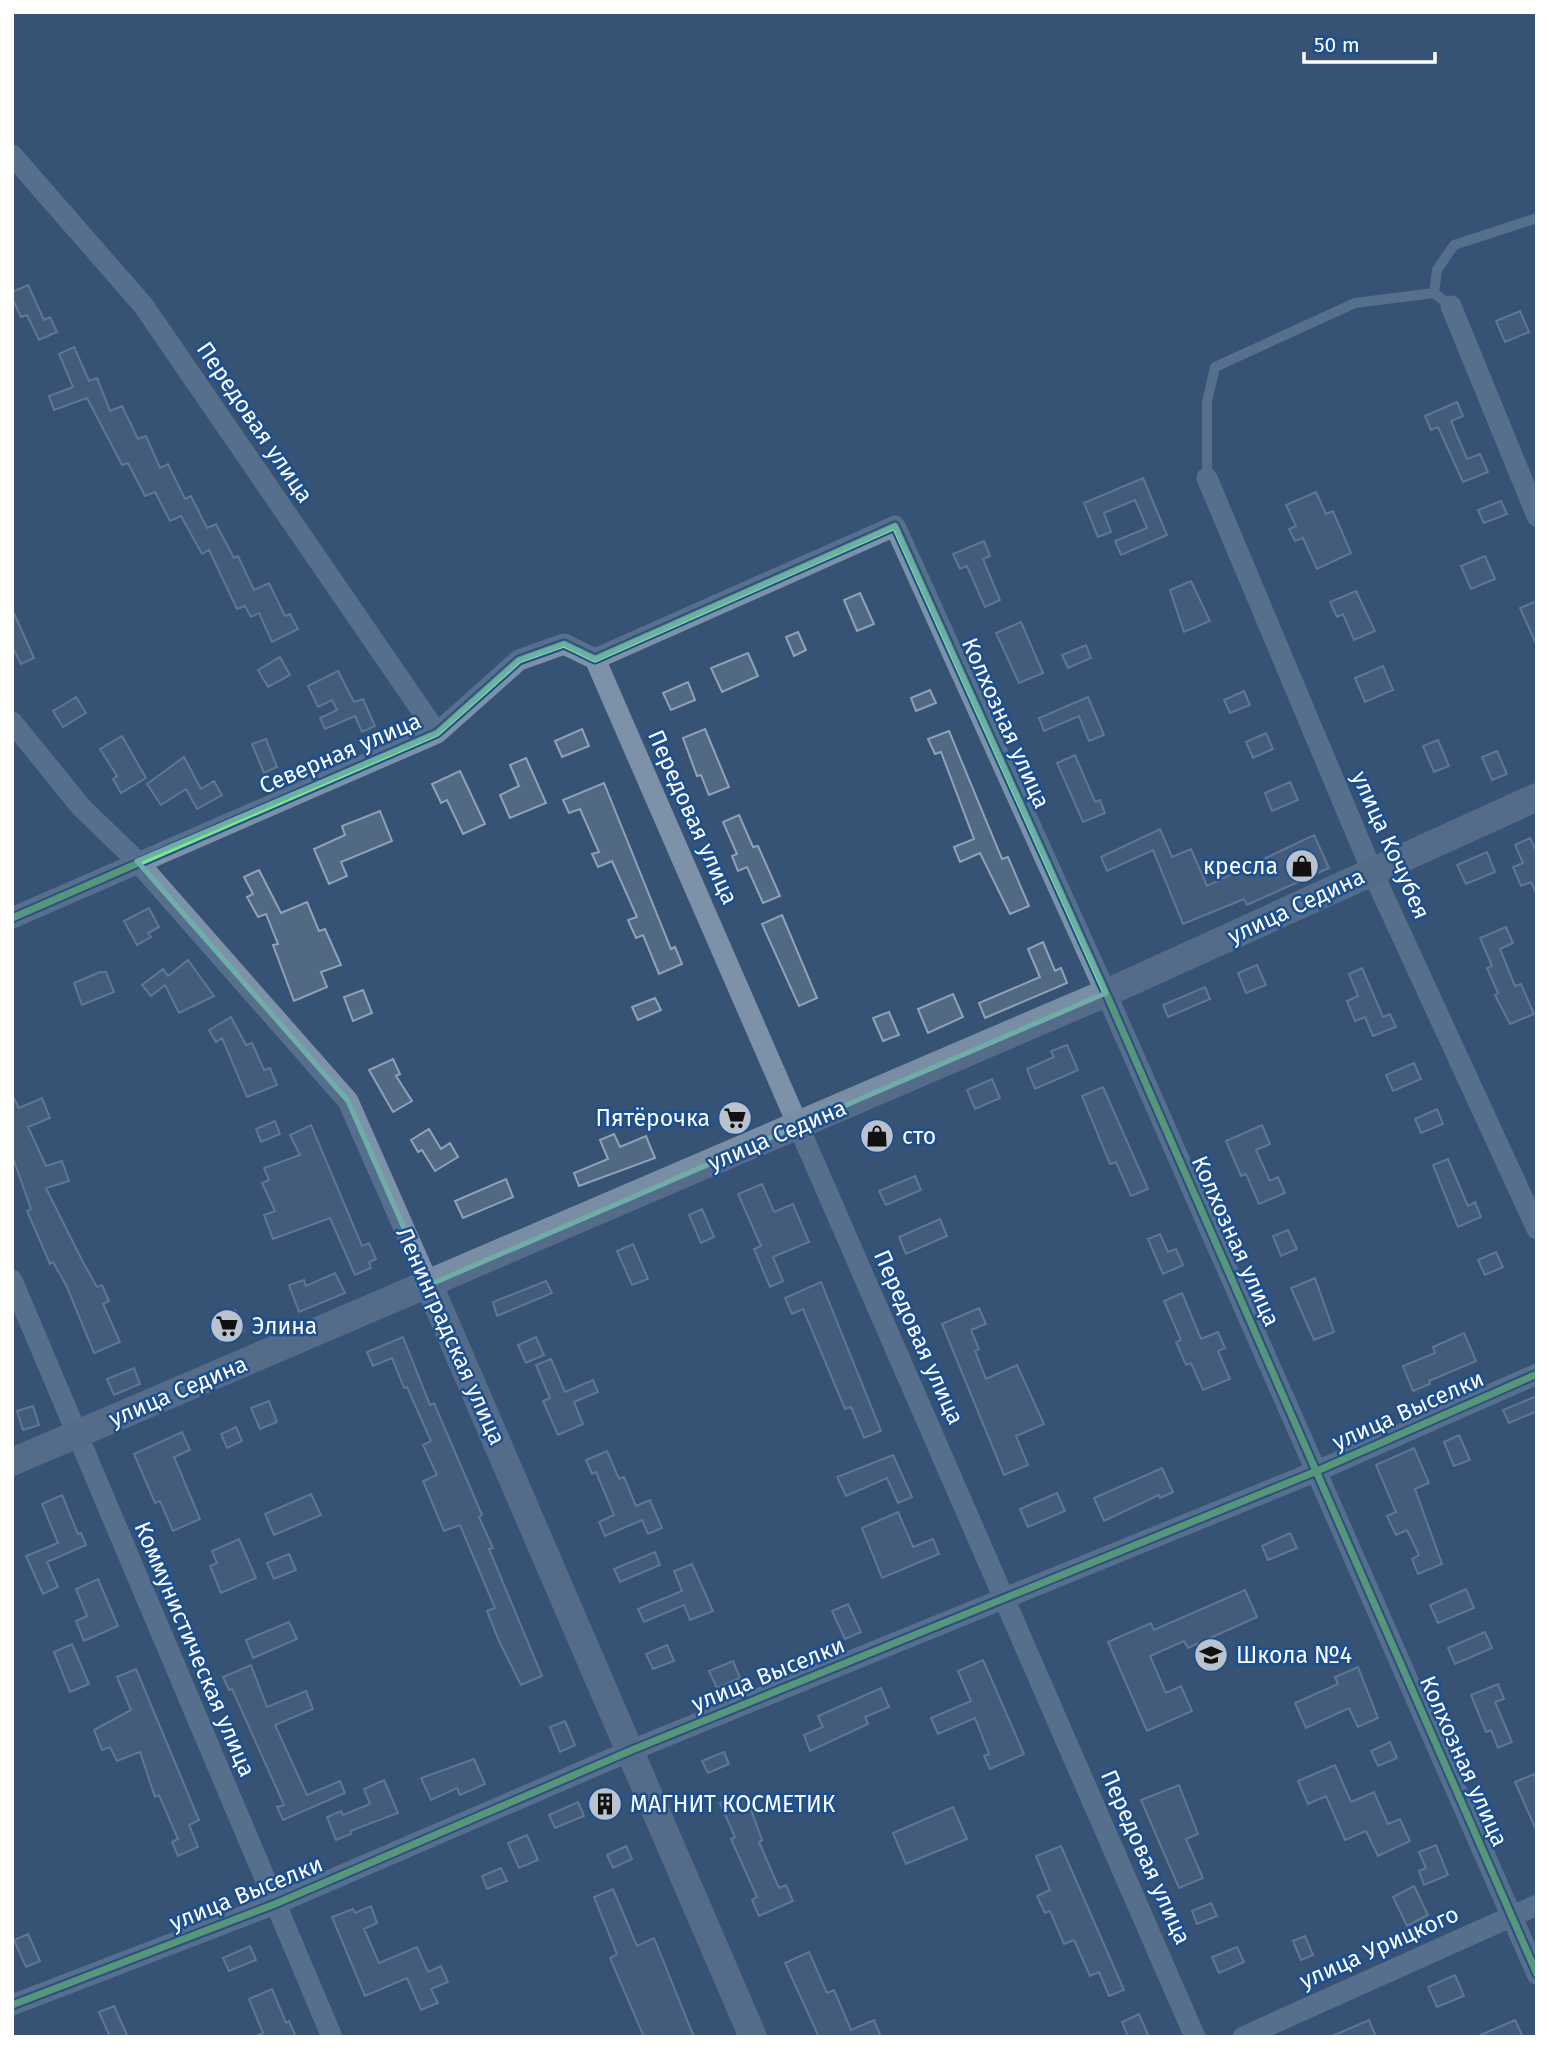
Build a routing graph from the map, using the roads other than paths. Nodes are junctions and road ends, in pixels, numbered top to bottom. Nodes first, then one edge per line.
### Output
1 (12, 155) edge
2 (1537, 218) edge
3 (1442, 299) junction
4 (1207, 478) joint
5 (1537, 516) edge
6 (595, 659) junction
7 (12, 722) edge
8 (437, 733) junction
9 (1537, 797) edge
10 (137, 862) junction
11 (1372, 871) junction
12 (12, 918) edge
13 (1106, 993) junction
14 (799, 1126) junction
15 (1537, 1229) edge
16 (12, 1280) edge
17 (429, 1285) junction
18 (1537, 1374) edge
19 (76, 1434) junction
20 (12, 1462) edge
21 (1317, 1471) junction
22 (1004, 1599) junction
23 (632, 1750) junction
24 (275, 1904) junction
25 (1537, 1905) edge
26 (1511, 1917) junction
27 (1537, 1974) edge
28 (12, 2005) edge
29 (332, 2037) edge
30 (753, 2037) edge
31 (1195, 2037) edge
32 (1243, 2037) edge

1 - 8 street, Передовая улица
2 - 3 lane
3 - 4 lane
3 - 5 street
4 - 11 street, улица Кочубея
6 - 8 street, Северная улица
6 - 13 street, Колхозная улица
6 - 14 street, Передовая улица
7 - 10 street, Ленинградская улица
8 - 10 street, Северная улица
9 - 11 main road, улица Седина
10 - 12 street, Северная улица
10 - 17 street, Ленинградская улица
11 - 13 main road, улица Седина
11 - 15 street, улица Кочубея
13 - 14 main road, улица Седина
13 - 21 street, Колхозная улица
14 - 17 main road, улица Седина
14 - 22 street, Передовая улица
16 - 19 street, Коммунистическая улица
17 - 19 main road, улица Седина
17 - 23 main road, Ленинградская улица
18 - 21 street, улица Выселки
19 - 20 main road, улица Седина
19 - 24 street, Коммунистическая улица
21 - 22 street, улица Выселки
21 - 26 street, Колхозная улица
22 - 23 street, улица Выселки
22 - 31 street, Передовая улица
23 - 24 street, улица Выселки
23 - 30 main road, Ленинградская улица
24 - 28 street, улица Выселки
24 - 29 street, Коммунистическая улица
25 - 26 street, улица Урицкого
26 - 27 street, Колхозная улица
26 - 32 street, улица Урицкого

